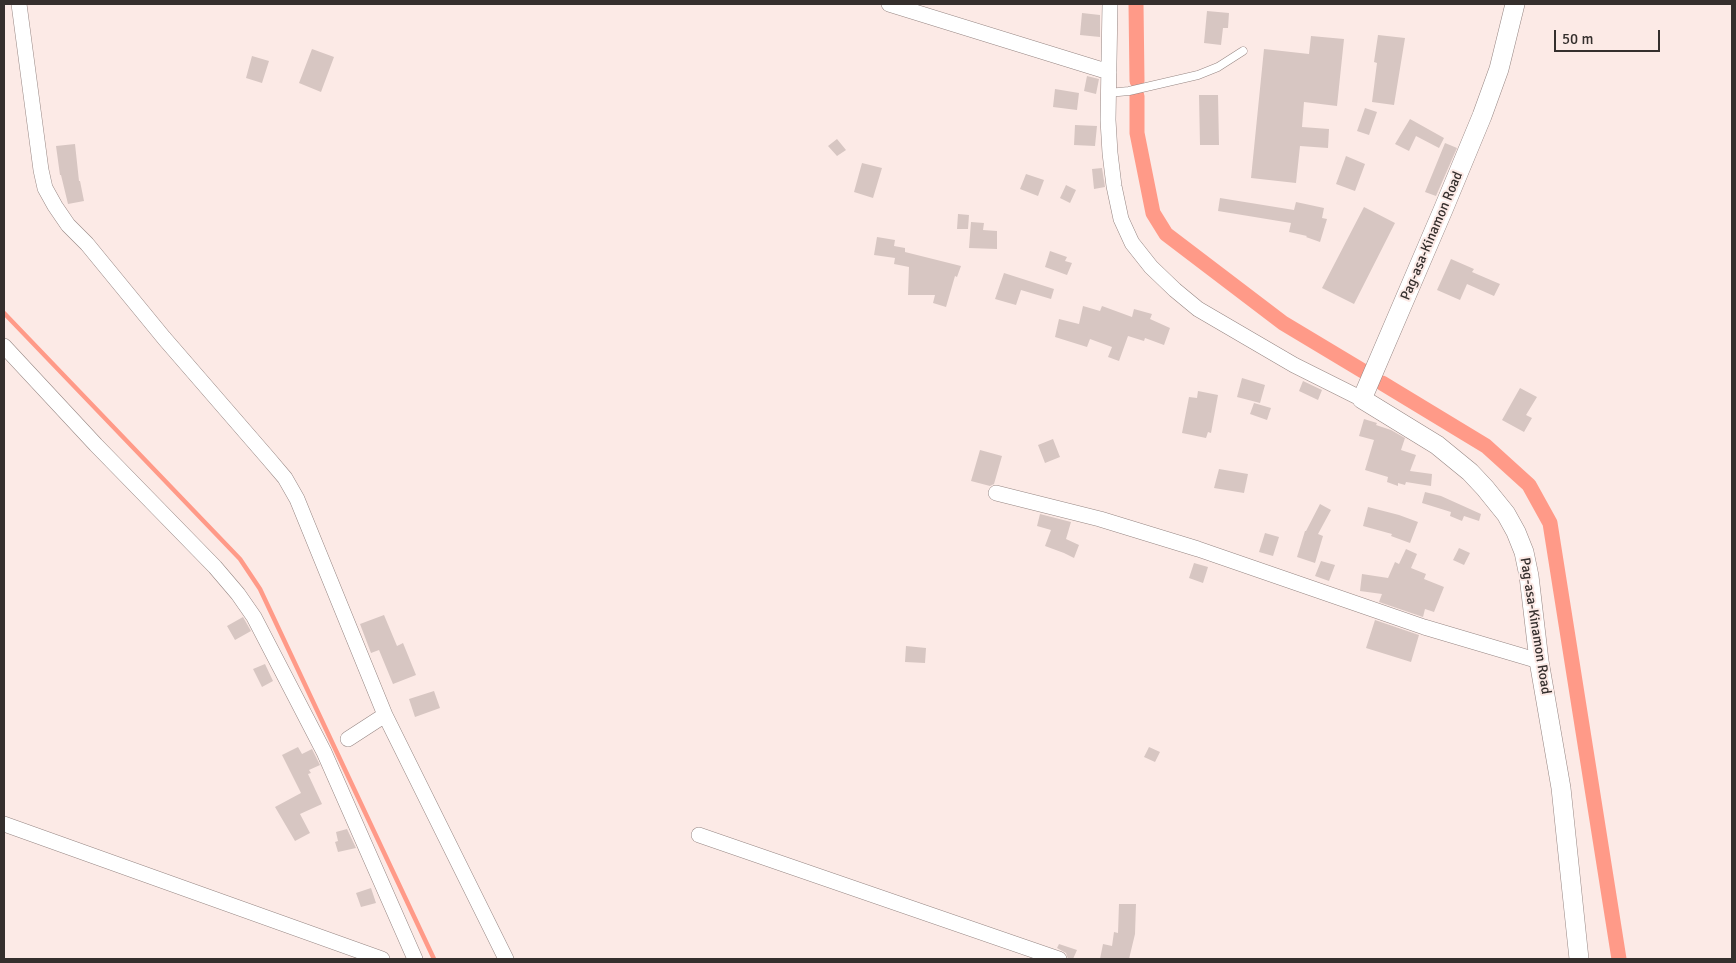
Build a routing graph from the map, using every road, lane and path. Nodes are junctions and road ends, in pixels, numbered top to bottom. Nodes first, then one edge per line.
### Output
1 (18, 4) edge
2 (890, 4) edge
3 (1110, 4) edge
4 (1515, 4) edge
5 (1243, 51) dead end
6 (1109, 72) junction
7 (1108, 93) junction
8 (4, 346) edge
9 (1362, 399) junction
10 (996, 493) dead end
11 (1539, 661) junction
12 (385, 715) junction
13 (348, 739) dead end
14 (4, 824) edge
15 (699, 835) dead end
16 (382, 959) edge
17 (415, 959) edge
18 (506, 959) edge
19 (1059, 959) edge
20 (1579, 959) edge

1 - 12 street
2 - 6 street
3 - 6 street
4 - 9 street, Pag-asa-Kinamon Road
5 - 7 lane
6 - 7 street
7 - 9 street
8 - 17 street
9 - 11 street, Pag-asa-Kinamon Road
10 - 11 street
11 - 20 street, Pag-asa-Kinamon Road
12 - 13 street
12 - 18 street
14 - 16 street
15 - 19 street

